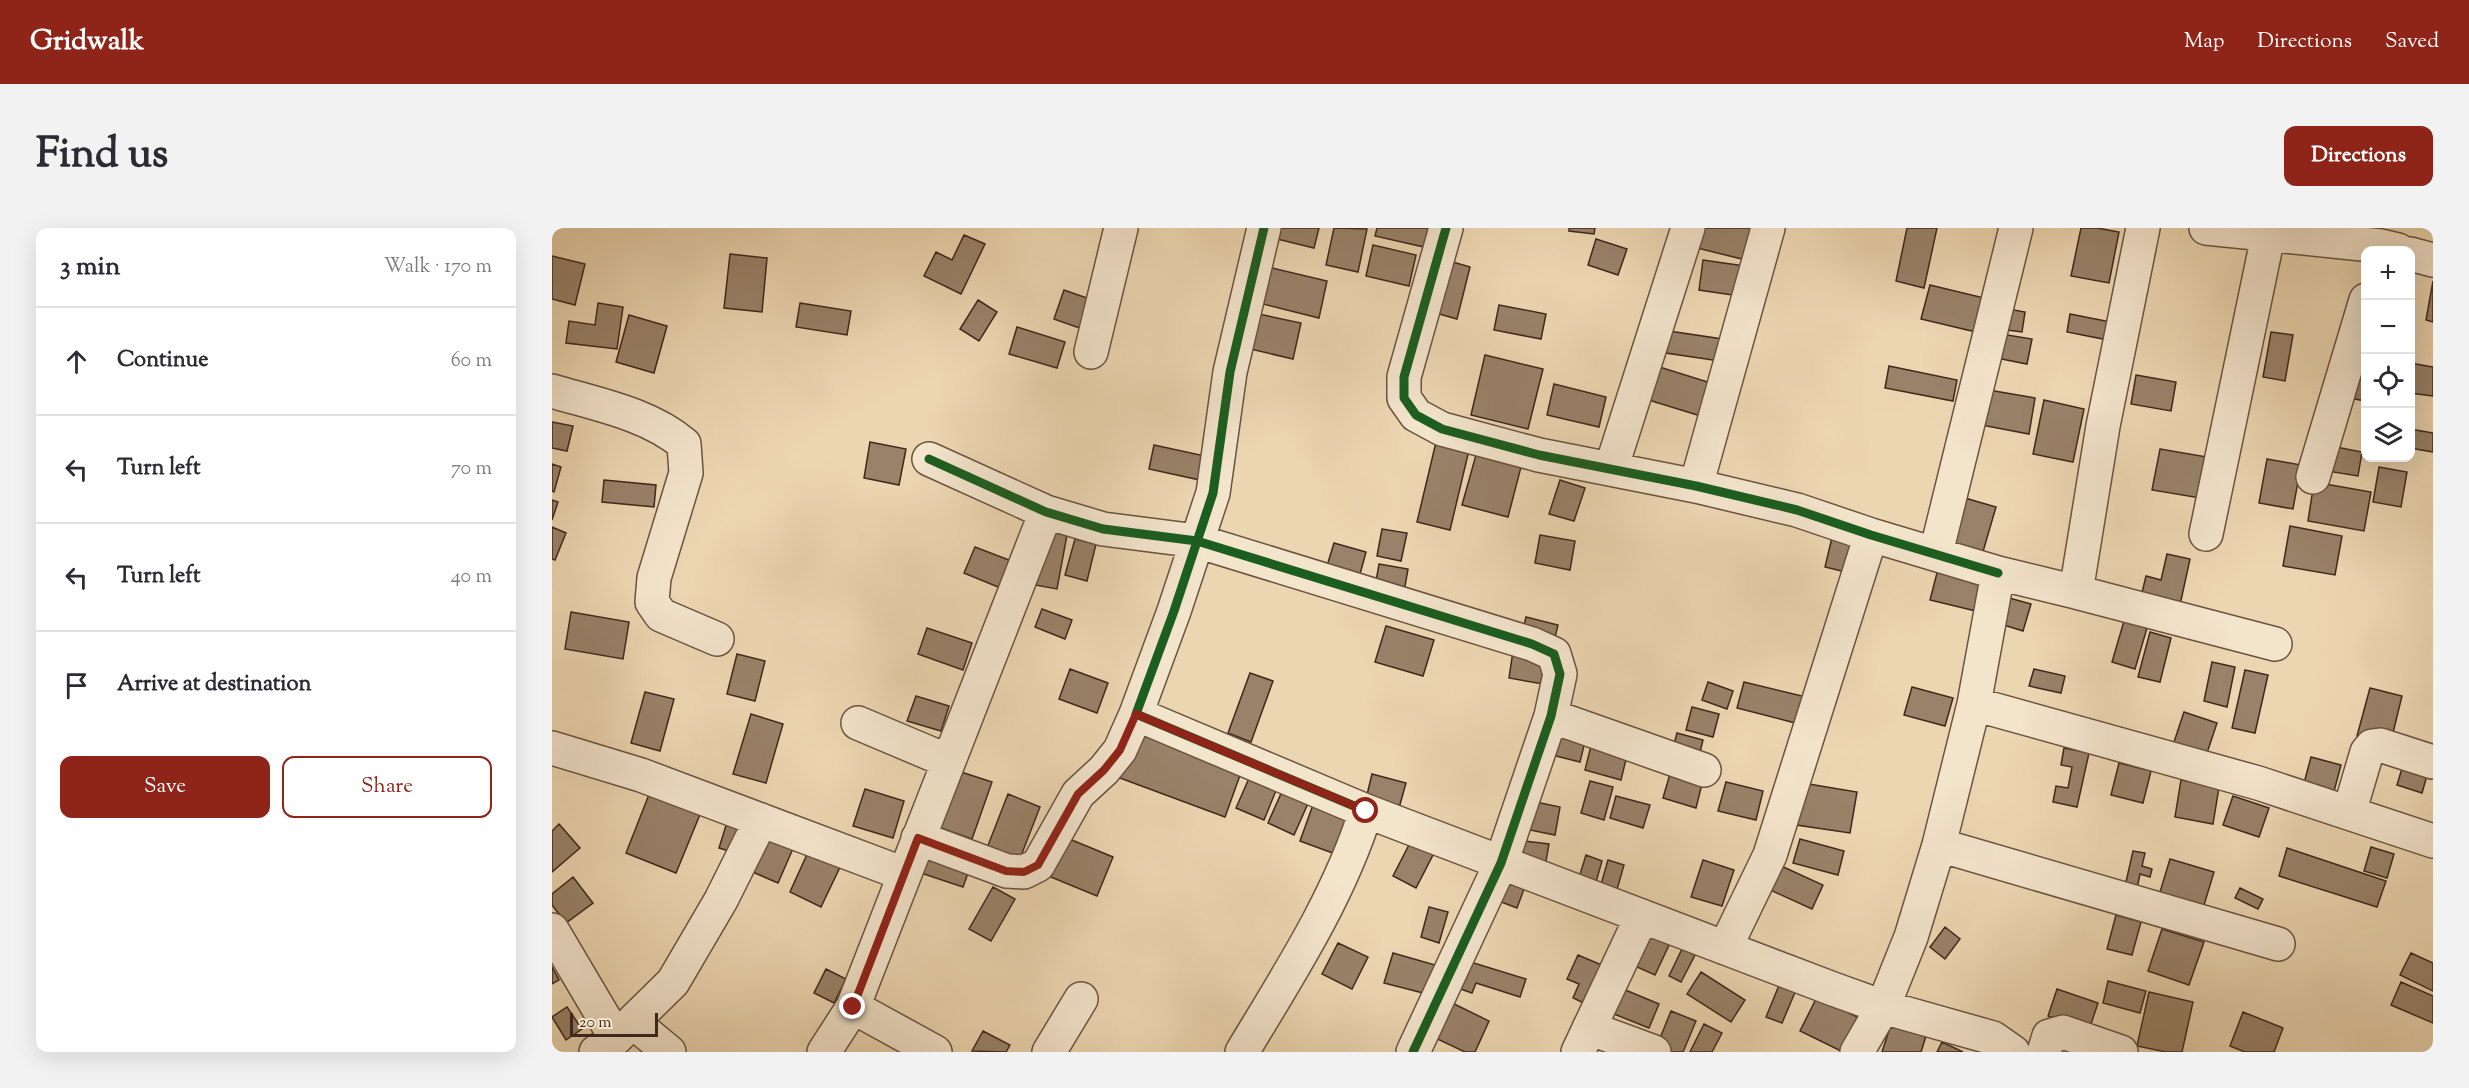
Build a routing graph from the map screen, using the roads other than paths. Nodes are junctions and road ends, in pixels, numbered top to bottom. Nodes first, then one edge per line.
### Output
1 (1121, 228) edge
2 (1264, 228) edge
3 (1446, 228) edge
4 (1688, 228) edge
5 (1768, 228) edge
6 (2016, 228) edge
7 (2143, 228) edge
8 (2206, 228) edge
9 (2268, 236) junction
10 (2361, 246) edge
11 (2415, 256) edge
12 (2433, 260) edge
13 (2361, 317) edge
14 (1092, 352) dead end
15 (552, 391) edge
16 (929, 459) dead end
17 (1611, 469) junction
18 (2313, 477) dead end
19 (1696, 486) junction
20 (1046, 512) junction
21 (2206, 534) dead end
22 (1871, 535) junction
23 (1197, 542) junction
24 (1936, 554) junction
25 (1998, 573) junction
26 (2076, 592) junction
27 (717, 639) dead end
28 (2275, 644) dead end
29 (1974, 704) junction
30 (1136, 714) junction
31 (1551, 717) junction
32 (858, 723) dead end
33 (552, 748) edge
34 (948, 761) junction
35 (2433, 762) edge
36 (1704, 770) dead end
37 (1366, 811) junction
38 (2349, 813) junction
39 (761, 820) junction
40 (918, 838) junction
41 (2433, 841) edge
42 (1939, 845) junction
43 (1501, 862) junction
44 (904, 874) junction
45 (1641, 916) junction
46 (552, 930) edge
47 (2278, 944) dead end
48 (1725, 948) junction
49 (1081, 999) dead end
50 (853, 1007) junction
51 (1883, 1007) junction
52 (615, 1037) edge
53 (1584, 1040) edge
54 (669, 1052) edge
55 (824, 1052) edge
56 (935, 1052) edge
57 (1049, 1052) edge
58 (1242, 1052) edge
59 (1413, 1052) edge
60 (1654, 1052) edge
61 (1857, 1052) edge
62 (2013, 1052) edge
63 (2044, 1052) edge
64 (2121, 1052) edge

1 - 14 street
2 - 23 street
3 - 17 street
4 - 17 street
5 - 19 street
6 - 24 street
7 - 26 street
8 - 9 street
9 - 10 street
9 - 21 street
11 - 12 street
13 - 18 street
15 - 27 street
16 - 20 street
17 - 19 street
19 - 22 street
20 - 23 street
20 - 34 street
22 - 24 street
22 - 48 street
23 - 30 street
23 - 31 street
24 - 25 street
25 - 26 street
25 - 29 street
26 - 28 street
29 - 38 street
29 - 42 street
30 - 37 street
30 - 40 street
31 - 36 street
31 - 43 street
32 - 34 street
33 - 39 street
34 - 40 street
35 - 38 street
37 - 43 street
37 - 58 street
38 - 41 street
39 - 44 street
39 - 52 street
40 - 44 street
42 - 47 street
42 - 51 street
43 - 45 street
43 - 59 street
44 - 50 street
45 - 48 street
45 - 53 street
46 - 52 street
48 - 51 street
49 - 57 street
50 - 55 street
50 - 56 street
51 - 61 street
51 - 62 street
52 - 54 street
53 - 60 street
63 - 64 street

